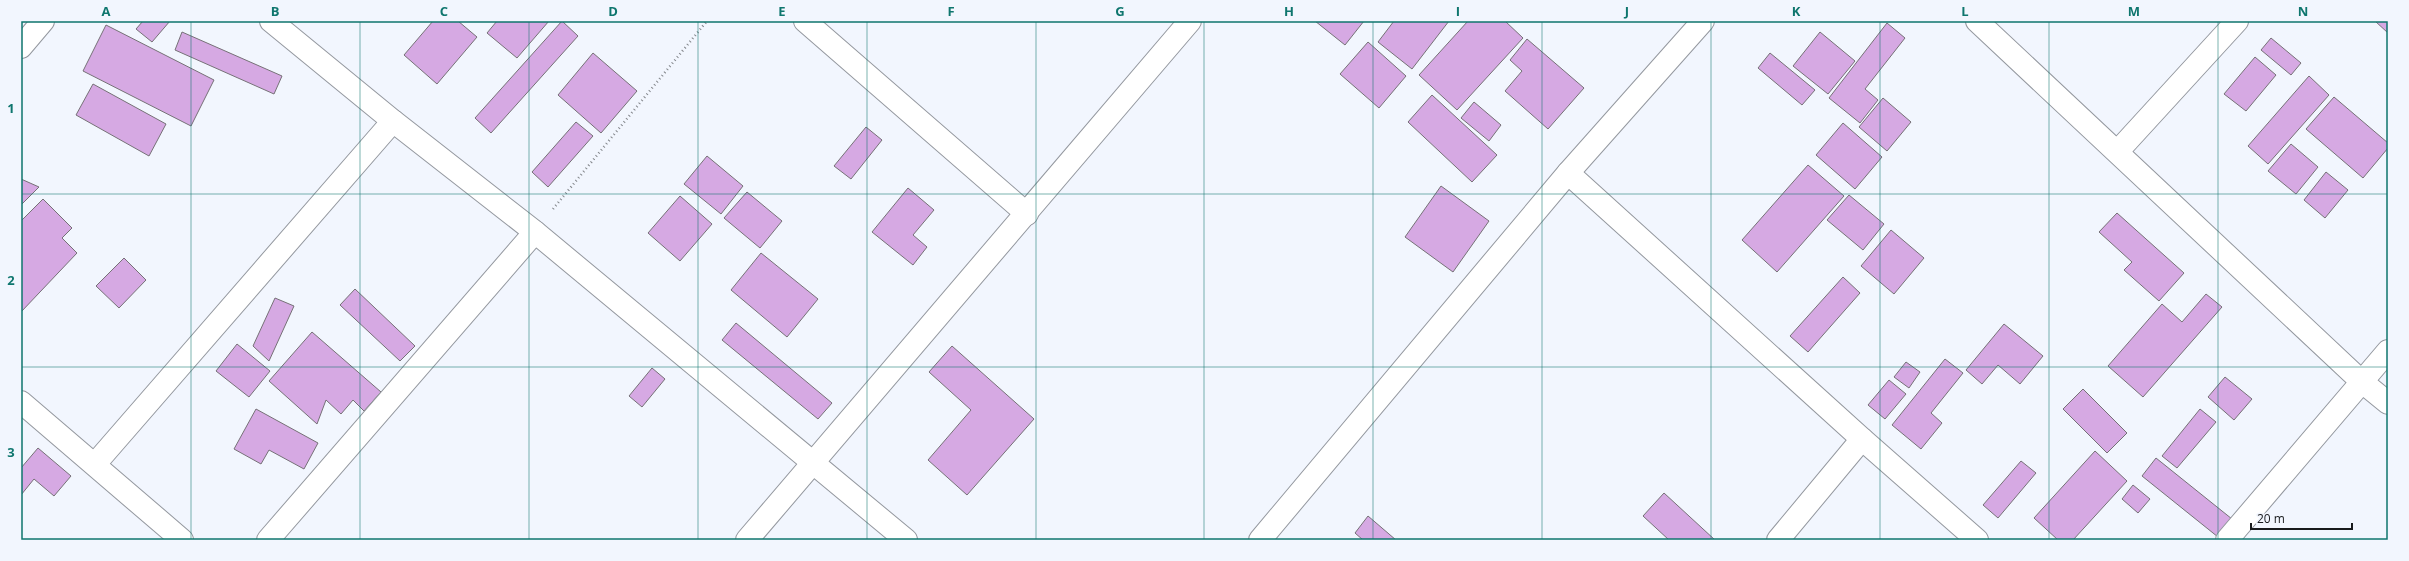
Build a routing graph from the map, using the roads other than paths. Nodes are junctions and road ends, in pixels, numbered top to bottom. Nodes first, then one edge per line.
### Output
1 (43, 21) edge
2 (272, 21) edge
3 (805, 21) edge
4 (1190, 21) edge
5 (1703, 21) edge
6 (1977, 21) edge
7 (2237, 21) edge
8 (21, 47) edge
9 (393, 121) junction
10 (2118, 151) junction
11 (1568, 174) junction
12 (1027, 214) junction
13 (535, 232) junction
14 (2388, 351) edge
15 (2361, 381) junction
16 (21, 402) edge
17 (2388, 403) edge
18 (1862, 439) junction
19 (95, 464) junction
20 (813, 464) junction
21 (182, 540) edge
22 (268, 540) edge
23 (746, 540) edge
24 (906, 540) edge
25 (1260, 540) edge
26 (1778, 540) edge
27 (1977, 540) edge
28 (2227, 540) edge

1 - 8 street
2 - 9 street
3 - 12 street
4 - 12 street
5 - 11 street
6 - 10 street
7 - 10 street
9 - 13 street
9 - 19 street
10 - 15 street
11 - 18 street
11 - 25 street
12 - 20 street
13 - 20 street
13 - 22 street
14 - 15 street
15 - 17 street
15 - 28 street
16 - 19 street
18 - 26 street
18 - 27 street
19 - 21 street
20 - 23 street
20 - 24 street

